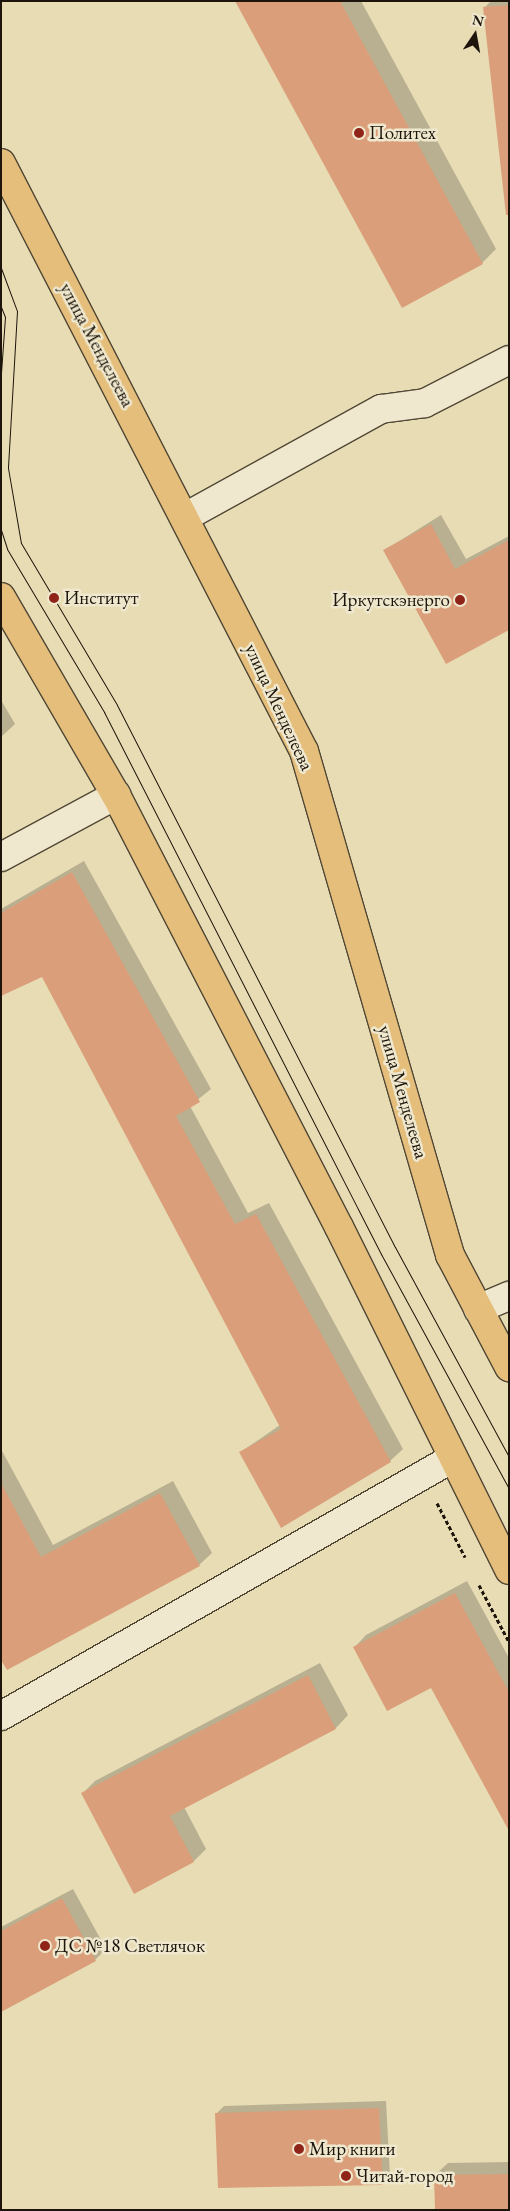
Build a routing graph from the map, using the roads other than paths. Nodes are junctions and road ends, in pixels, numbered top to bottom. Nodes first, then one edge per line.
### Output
1 (1, 163) edge
2 (509, 360) edge
3 (187, 516) junction
4 (1, 597) edge
5 (116, 795) junction
6 (1, 856) edge
7 (509, 1296) edge
8 (478, 1309) junction
9 (509, 1367) edge
10 (453, 1458) junction
11 (509, 1570) edge
12 (1, 1716) edge

1 - 3 main road, улица Менделеева
2 - 3 street
3 - 8 main road, улица Менделеева
4 - 5 main road
5 - 6 street
5 - 10 main road
7 - 8 street
8 - 9 main road, улица Менделеева
10 - 11 main road
10 - 12 street

